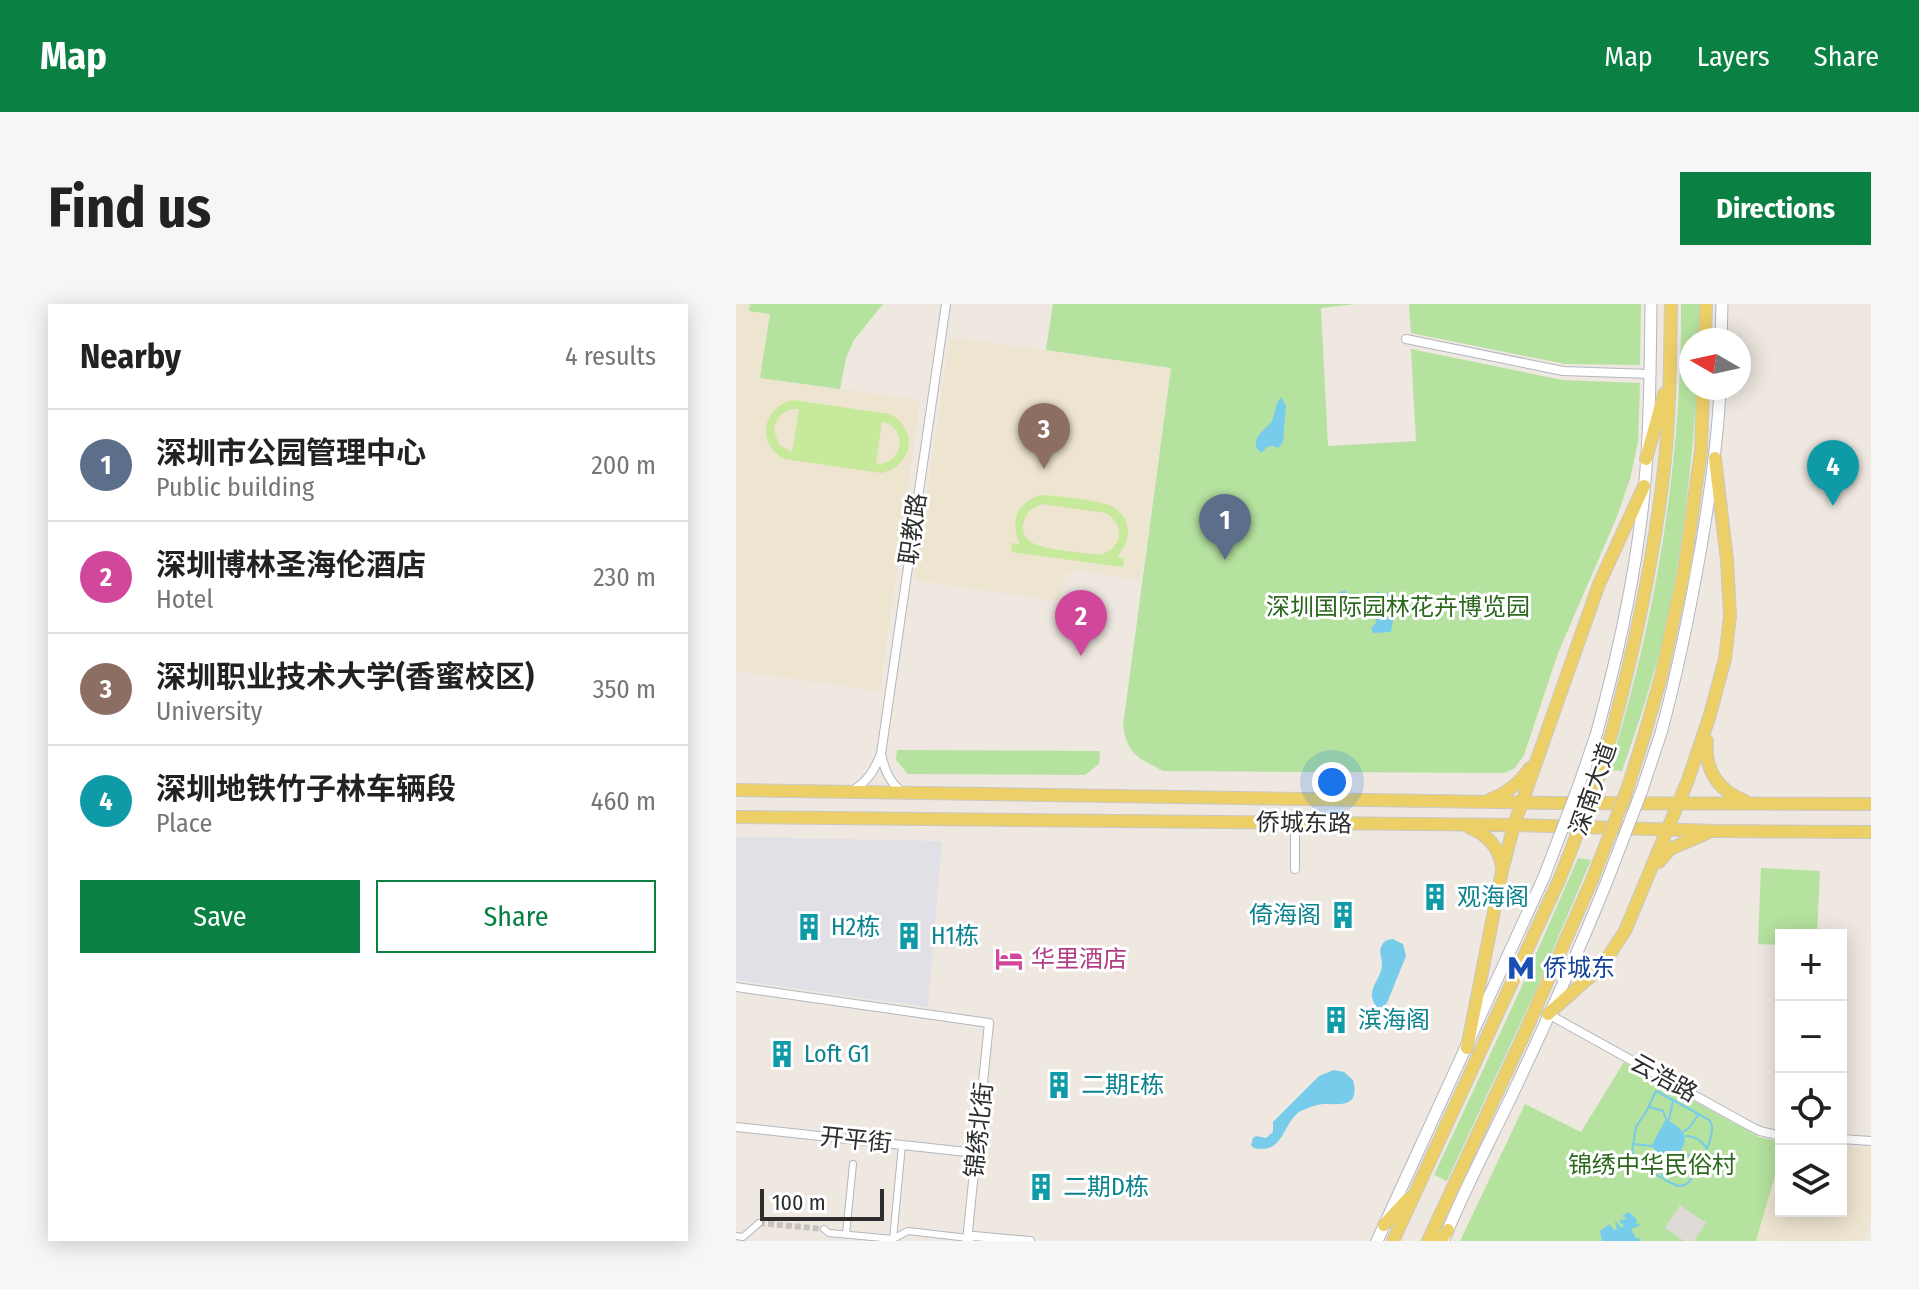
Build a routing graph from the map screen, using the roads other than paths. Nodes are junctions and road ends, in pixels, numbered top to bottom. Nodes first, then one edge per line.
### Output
1 (946, 304) edge
2 (1651, 304) edge
3 (1671, 304) edge
4 (1706, 304) edge
5 (1722, 304) edge
6 (1705, 328) edge
7 (1721, 328) edge
8 (1406, 339) dead end
9 (1671, 368) junction
10 (1650, 374) junction
11 (1703, 400) edge
12 (1719, 400) edge
13 (1715, 458) junction
14 (1646, 459) junction
15 (1644, 486) junction
16 (1709, 718) junction
17 (881, 754) junction
18 (1537, 759) junction
19 (736, 790) edge
20 (851, 792) junction
21 (902, 792) junction
22 (1486, 802) junction
23 (1522, 802) junction
24 (1678, 803) junction
25 (1758, 804) junction
26 (1871, 804) edge
27 (736, 817) edge
28 (1295, 823) junction
29 (1459, 825) junction
30 (1514, 825) junction
31 (1668, 829) junction
32 (1717, 831) junction
33 (1871, 832) edge
34 (1295, 869) dead end
35 (1502, 871) junction
36 (1648, 878) junction
37 (736, 987) edge
38 (1548, 1014) junction
39 (1467, 1048) junction
40 (736, 1127) edge
41 (1775, 1135) edge
42 (1847, 1139) edge
43 (1871, 1141) edge
44 (902, 1145) junction
45 (976, 1153) junction
46 (853, 1164) dead end
47 (1418, 1188) junction
48 (759, 1223) tunnel mouth
49 (1384, 1225) junction
50 (827, 1234) tunnel mouth
51 (846, 1234) junction
52 (736, 1236) edge
53 (930, 1237) edge
54 (1444, 1237) edge
55 (893, 1239) junction
56 (970, 1240) edge
57 (1030, 1241) edge
58 (1377, 1241) edge
59 (1393, 1241) edge
60 (1428, 1241) edge

1 - 17 street, 职教路
2 - 10 main road
3 - 9 main road, 深南大道
4 - 6 main road
5 - 7 main road
8 - 10 street
9 - 14 main road
9 - 47 main road, 深南大道, bridge
10 - 14 main road
11 - 60 main road, 深南大道, bridge
12 - 13 main road
13 - 16 main road
13 - 38 main road, bridge
14 - 15 main road
15 - 18 main road
15 - 39 main road, bridge
16 - 24 main road
16 - 25 main road
17 - 20 street, 职教路
17 - 21 street
18 - 22 main road
18 - 23 main road
19 - 20 main road, 侨城东路
20 - 21 main road, 侨城东路
21 - 22 main road, 侨城东路
22 - 23 main road, 侨城东路
23 - 24 main road, 侨城东路
23 - 30 main road
24 - 25 main road, 侨城东路
24 - 31 main road
25 - 26 main road, 侨城东路
27 - 28 main road, 侨城东路
28 - 29 main road, 侨城东路
28 - 34 street
29 - 30 main road, 侨城东路
29 - 35 main road
30 - 31 main road, 侨城东路
30 - 35 main road
31 - 32 main road, 侨城东路
31 - 36 main road
32 - 33 main road, 侨城东路
32 - 36 main road
35 - 39 main road
36 - 38 main road
37 - 45 street, 锦绣北街
38 - 41 street, 云浩路
38 - 54 main road
39 - 49 main road
40 - 44 street, 开平街
42 - 43 street
44 - 45 street, 开平街
44 - 55 street
45 - 56 street, 锦绣北街
46 - 51 street
47 - 49 main road
47 - 59 main road, 深南大道
48 - 52 street
49 - 58 main road
50 - 51 street
51 - 55 street
53 - 55 street
53 - 56 street
56 - 57 street

